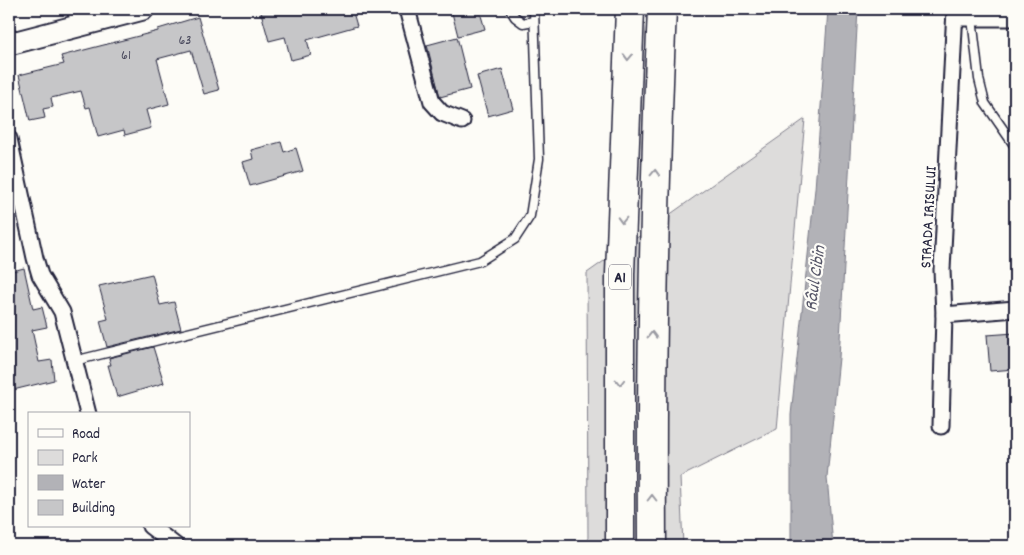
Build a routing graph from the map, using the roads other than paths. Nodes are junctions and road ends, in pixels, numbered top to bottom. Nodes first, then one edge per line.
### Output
1 (143, 9) edge
2 (407, 9) edge
3 (510, 9) edge
4 (534, 9) edge
5 (630, 9) edge
6 (662, 9) edge
7 (955, 13) edge
8 (78, 17) edge
9 (972, 18) junction
10 (1015, 18) edge
11 (534, 21) junction
12 (9, 44) edge
13 (462, 121) dead end
14 (9, 139) edge
15 (1014, 146) dead end
16 (1015, 309) edge
17 (944, 315) junction
18 (74, 362) junction
19 (87, 412) edge
20 (941, 426) dead end
21 (153, 528) edge
22 (176, 546) edge
23 (620, 546) edge
24 (652, 546) edge

1 - 8 main road
2 - 13 street
3 - 11 lane
4 - 11 lane
5 -> 23 highway, A1
24 -> 6 highway, A1
7 - 9 street
7 - 17 street, STRADA IRISULUI
8 - 12 main road
9 - 10 street
9 - 15 lane
11 - 18 lane
14 - 18 street
16 - 17 street
17 - 20 street, STRADA IRISULUI
18 - 19 street
21 - 22 street

